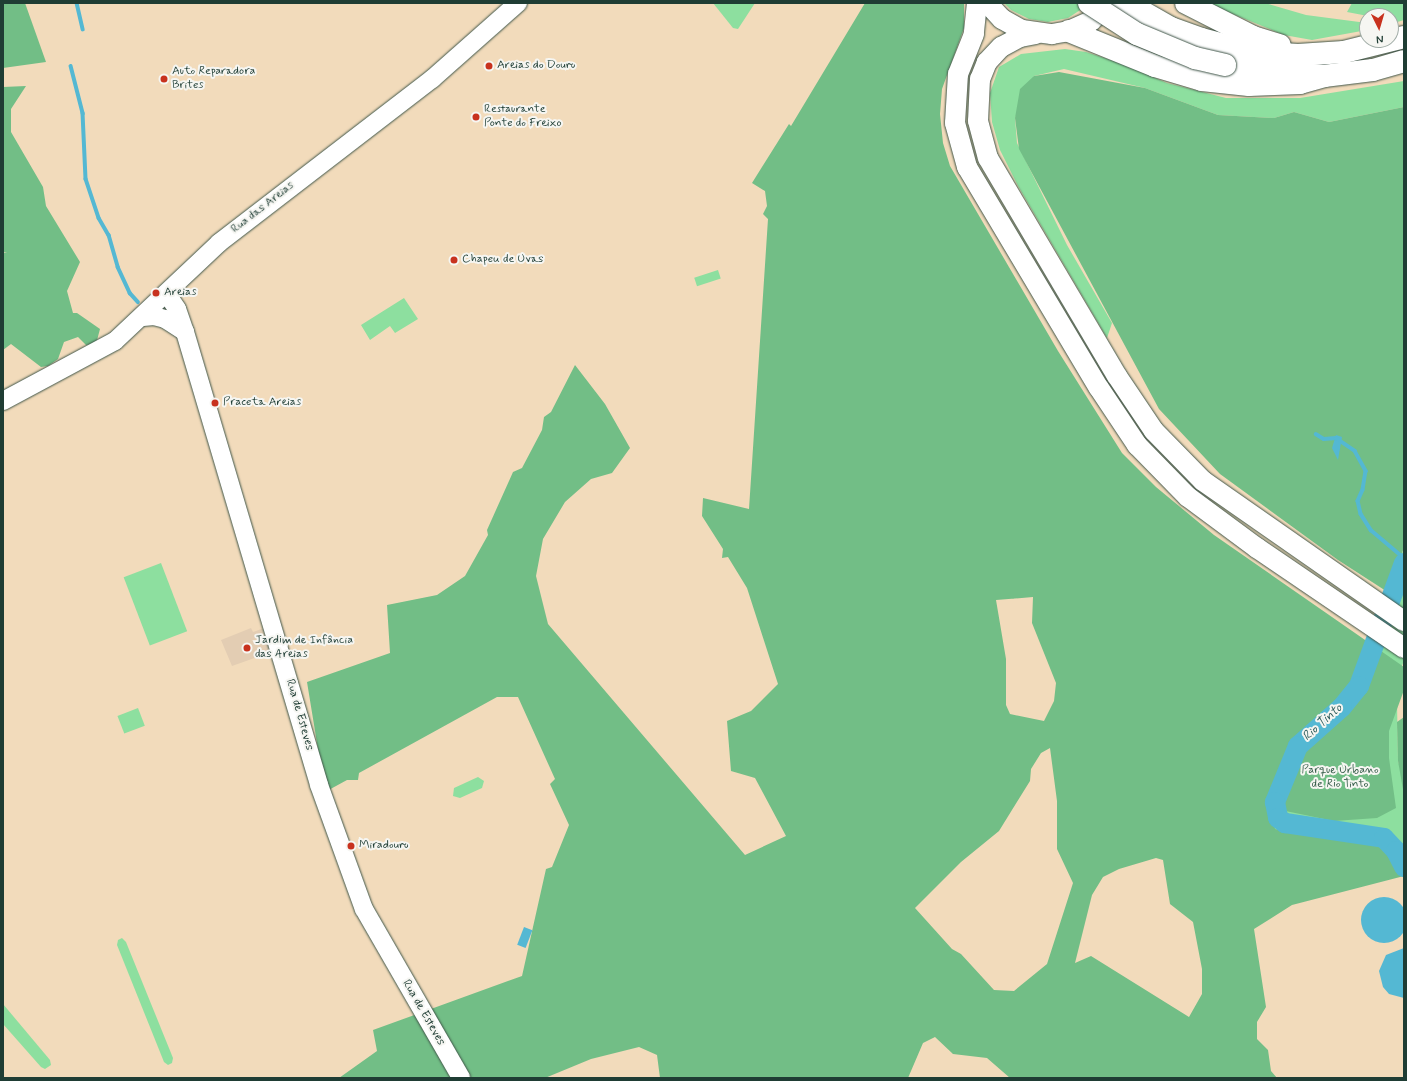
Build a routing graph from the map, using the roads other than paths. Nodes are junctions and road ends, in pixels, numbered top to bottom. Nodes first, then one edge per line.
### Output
1 (518, 3) edge
2 (977, 3) edge
3 (987, 3) edge
4 (1089, 3) edge
5 (1109, 3) edge
6 (1127, 3) edge
7 (1186, 3) edge
8 (1069, 31) junction
9 (1036, 34) junction
10 (1404, 37) edge
11 (1310, 54) junction
12 (1227, 56) junction
13 (1404, 61) edge
14 (1324, 76) junction
15 (192, 268) junction
16 (164, 297) junction
17 (143, 317) junction
18 (185, 332) junction
19 (3, 401) edge
20 (1404, 621) edge
21 (1404, 648) edge
22 (460, 1078) edge

1 - 15 street, Rua das Areias
2 - 21 main road
3 - 9 main road
4 - 12 highway, bridge
5 - 8 main road
6 - 12 highway
7 - 11 highway
8 - 9 main road
8 - 14 highway
9 - 20 main road
10 - 11 highway
11 - 12 highway
12 - 14 highway
13 - 14 highway
15 - 16 street, Rua das Areias
15 - 18 street, Rua de Esteves
16 - 17 street, Rua das Areias
16 - 18 street, Rua de Esteves
17 - 18 street
17 - 19 street, Rua das Areias
18 - 22 street, Rua de Esteves

